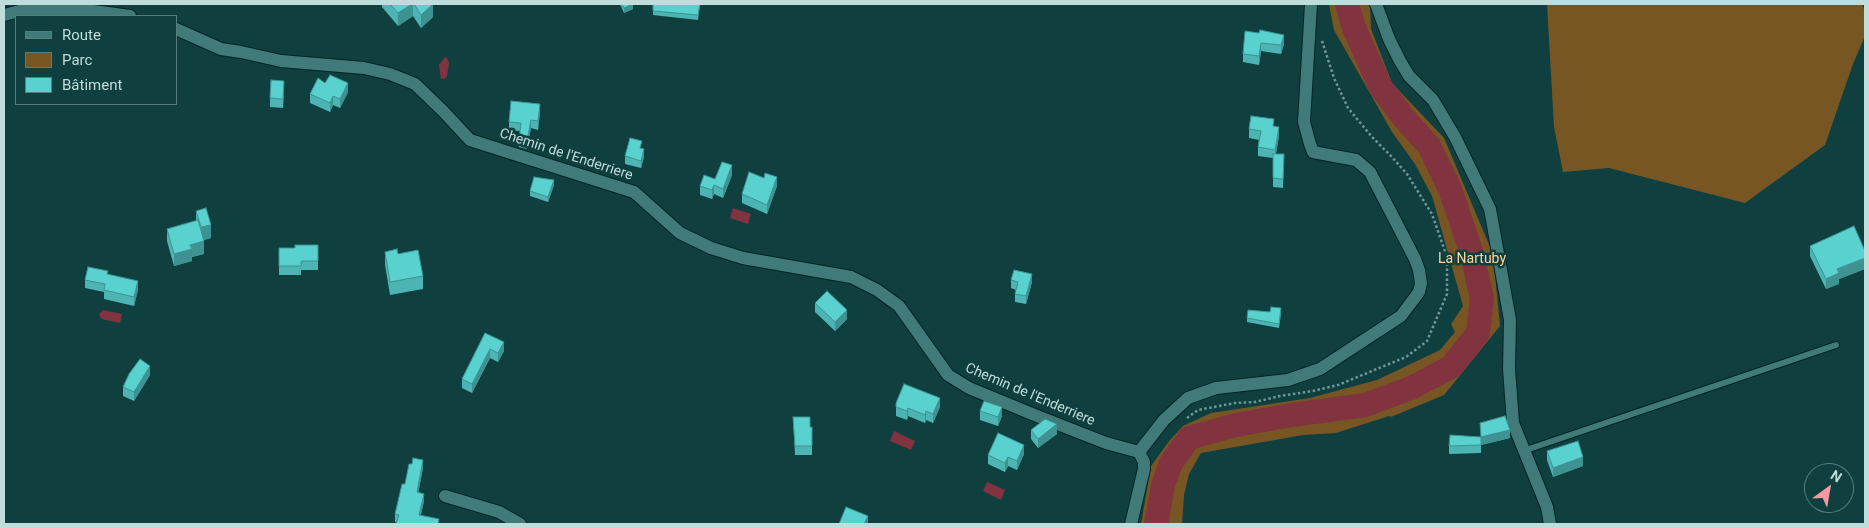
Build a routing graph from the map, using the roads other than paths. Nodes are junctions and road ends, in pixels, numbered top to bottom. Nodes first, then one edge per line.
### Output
1 (1311, 4) edge
2 (1376, 4) edge
3 (4, 15) edge
4 (123, 15) edge
5 (178, 31) edge
6 (1836, 345) dead end
7 (1523, 451) junction
8 (1139, 452) junction
9 (445, 496) dead end
10 (520, 524) edge
11 (1131, 524) edge
12 (1550, 524) edge

1 - 8 street
2 - 7 street
3 - 4 street
5 - 8 street, Chemin de l'Enderriere
6 - 7 lane
7 - 12 street
8 - 11 street
9 - 10 street

